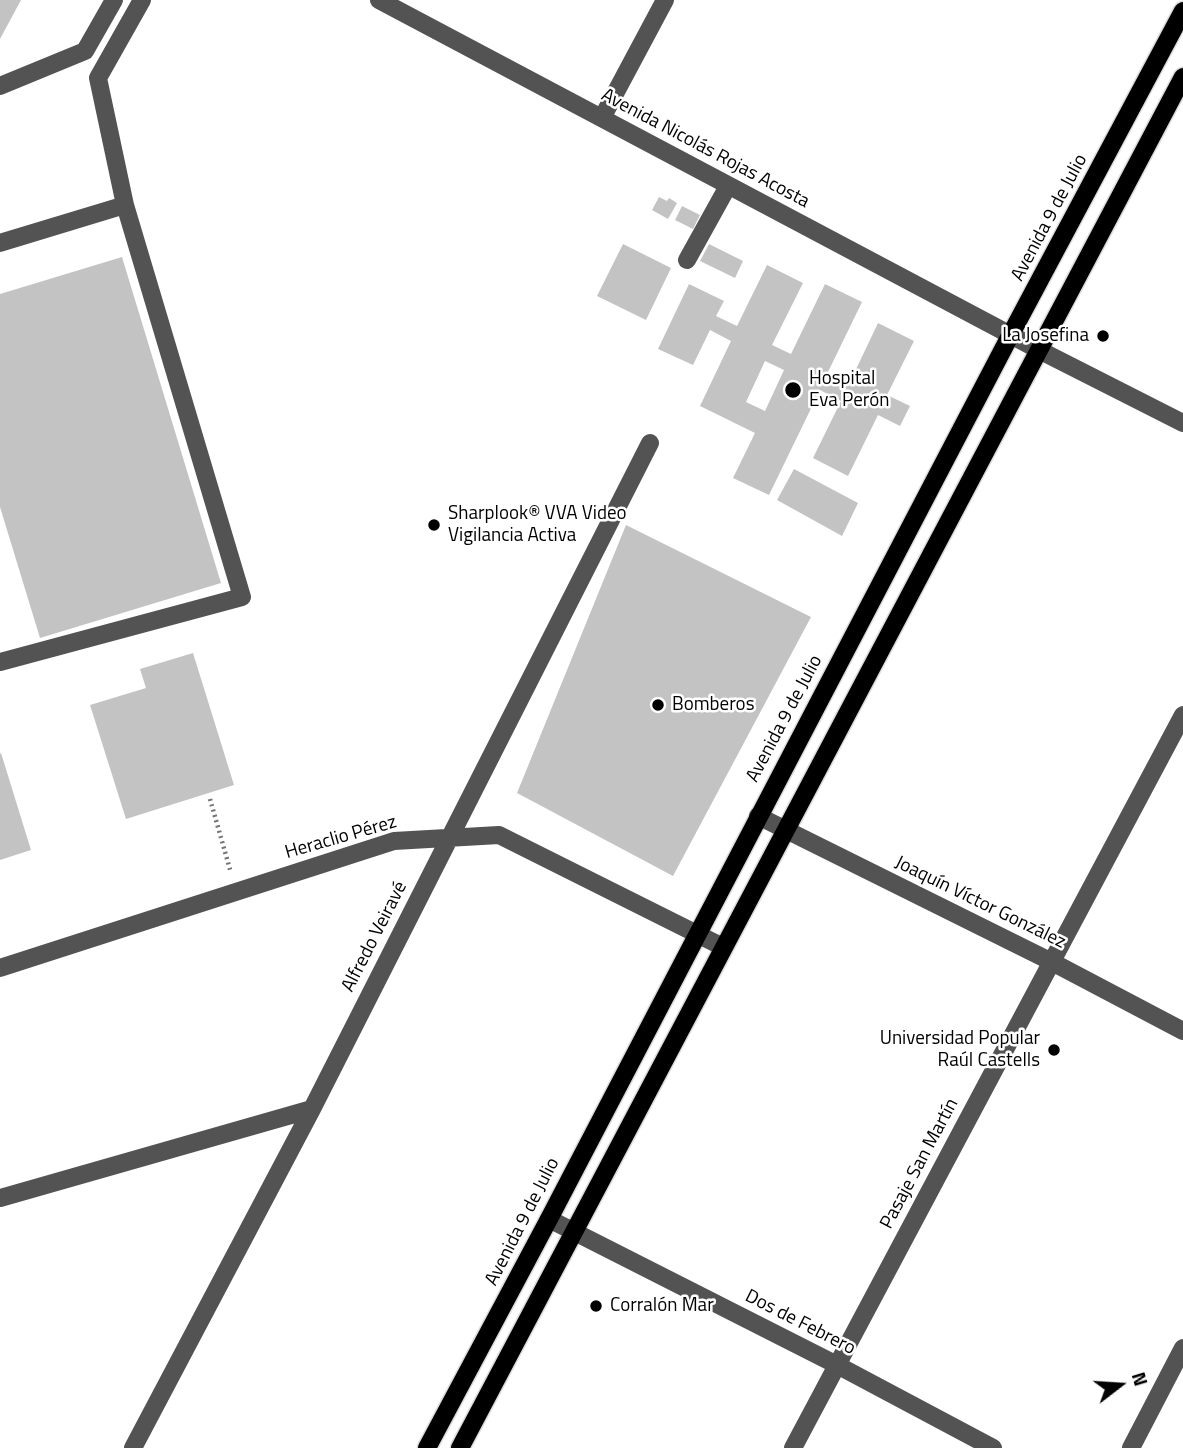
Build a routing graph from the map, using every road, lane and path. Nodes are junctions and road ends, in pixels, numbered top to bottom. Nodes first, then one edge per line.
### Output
1 (114, 0) edge
2 (142, 0) edge
3 (379, 0) edge
4 (665, 0) edge
5 (1183, 11) edge
6 (1183, 77) edge
7 (0, 86) edge
8 (602, 118) junction
9 (728, 186) junction
10 (125, 205) junction
11 (0, 243) edge
12 (687, 260) dead end
13 (1011, 334) junction
14 (1039, 349) junction
15 (1183, 423) edge
16 (650, 443) dead end
17 (0, 662) edge
18 (1183, 715) edge
19 (210, 799) dead end
20 (758, 816) junction
21 (784, 830) junction
22 (449, 838) junction
23 (236, 891) junction
24 (697, 934) junction
25 (723, 947) junction
26 (1052, 961) junction
27 (0, 968) edge
28 (1183, 1031) edge
29 (312, 1109) junction
30 (0, 1198) edge
31 (549, 1219) junction
32 (574, 1234) junction
33 (1183, 1348) edge
34 (837, 1365) junction
35 (133, 1448) edge
36 (427, 1448) edge
37 (460, 1448) edge
38 (793, 1448) edge
39 (993, 1448) edge
40 (1130, 1448) edge

1 - 7 street
2 - 10 street
3 - 8 street, Avenida Nicolás Rojas Acosta
4 - 8 street
5 - 13 main road, Avenida 9 de Julio
6 - 14 main road
8 - 9 street, Avenida Nicolás Rojas Acosta
9 - 12 street
9 - 13 street, Avenida Nicolás Rojas Acosta
10 - 11 street
10 - 17 street
13 - 14 street, Avenida Nicolás Rojas Acosta
13 - 20 main road, Avenida 9 de Julio
14 - 15 street, Avenida Nicolás Rojas Acosta
14 - 21 main road
16 - 22 street, Alfredo Veiravé
18 - 26 street, Pasaje San Martín
19 - 23 path
20 - 21 street, Joaquín Víctor González
20 - 24 main road, Avenida 9 de Julio
21 - 25 main road
21 - 26 street, Joaquín Víctor González
22 - 23 street, Heraclio Pérez
22 - 24 street, Heraclio Pérez
22 - 29 street, Alfredo Veiravé
23 - 27 street, Heraclio Pérez
24 - 25 street, Heraclio Pérez
24 - 31 main road, Avenida 9 de Julio
25 - 32 main road
26 - 28 street, Joaquín Víctor González
26 - 34 street, Pasaje San Martín
29 - 30 street
29 - 35 street, Alfredo Veiravé
31 - 32 street, Dos de Febrero
31 - 36 main road, Avenida 9 de Julio
32 - 34 street, Dos de Febrero
32 - 37 main road
33 - 40 street
34 - 38 street, Pasaje San Martín
34 - 39 street, Dos de Febrero

